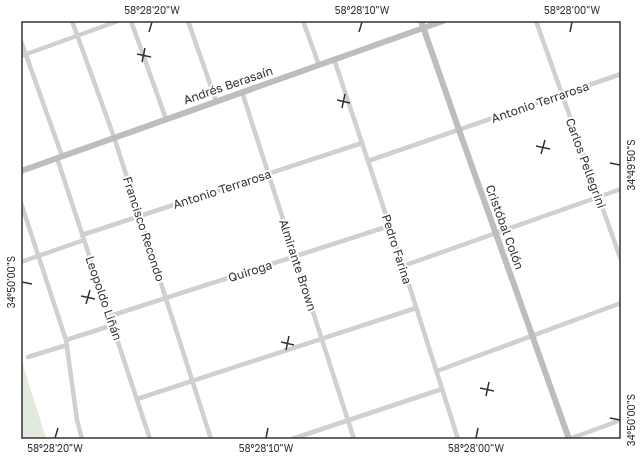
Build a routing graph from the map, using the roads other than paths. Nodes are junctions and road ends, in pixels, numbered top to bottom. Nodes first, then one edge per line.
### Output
1 (72, 21) edge
2 (118, 21) edge
3 (130, 21) edge
4 (188, 21) edge
5 (304, 21) edge
6 (421, 21) edge
7 (443, 21) edge
8 (536, 21) edge
9 (424, 28) junction
10 (77, 36) junction
11 (21, 41) edge
12 (23, 55) edge
13 (334, 59) junction
14 (319, 65) junction
15 (621, 74) edge
16 (242, 92) junction
17 (561, 95) junction
18 (216, 101) junction
19 (166, 119) junction
20 (459, 130) junction
21 (114, 138) junction
22 (362, 143) junction
23 (60, 157) junction
24 (368, 161) junction
25 (21, 171) edge
26 (269, 174) junction
27 (621, 189) edge
28 (598, 197) junction
29 (21, 203) edge
30 (139, 216) junction
31 (389, 226) junction
32 (496, 234) junction
33 (83, 237) junction
34 (39, 255) junction
35 (296, 256) junction
36 (621, 260) edge
37 (21, 262) edge
38 (403, 266) junction
39 (165, 298) junction
40 (621, 303) edge
41 (416, 308) junction
42 (110, 316) junction
43 (113, 325) junction
44 (532, 336) junction
45 (322, 338) junction
46 (66, 342) junction
47 (28, 357) dead end
48 (437, 370) junction
49 (193, 380) junction
50 (442, 389) junction
51 (137, 399) junction
52 (347, 420) junction
53 (621, 420) edge
54 (82, 439) edge
55 (150, 439) edge
56 (212, 439) edge
57 (292, 439) edge
58 (354, 439) edge
59 (458, 439) edge
60 (569, 439) edge

1 - 10 street, Francisco Recondo
2 - 10 street
3 - 19 street
4 - 18 street
5 - 14 street
6 - 9 street, Cristóbal Colón
7 - 9 street, Andrés Berasaín
8 - 17 street, Carlos Pellegrini
9 - 13 street, Andrés Berasaín
9 - 20 street, Cristóbal Colón
10 - 12 street
10 - 21 street, Francisco Recondo
11 - 12 street, Leopoldo Liñán
12 - 23 street, Leopoldo Liñán
13 - 14 street, Andrés Berasaín
13 - 22 street, Pedro Farina
14 - 16 street, Andrés Berasaín
15 - 17 street, Antonio Terrarosa
16 - 18 street, Andrés Berasaín
16 - 26 street, Almirante Brown
17 - 20 street, Antonio Terrarosa
17 - 28 street, Carlos Pellegrini
18 - 19 street, Andrés Berasaín
19 - 21 street, Andrés Berasaín
20 - 24 street, Antonio Terrarosa
20 - 32 street, Cristóbal Colón
21 - 23 street, Andrés Berasaín
21 - 30 street, Francisco Recondo
22 - 24 street, Pedro Farina
22 - 26 street, Antonio Terrarosa
23 - 25 street, Andrés Berasaín
23 - 33 street, Leopoldo Liñán
24 - 31 street, Pedro Farina
26 - 30 street, Antonio Terrarosa
26 - 35 street, Almirante Brown
27 - 28 street
28 - 32 street
28 - 36 street, Carlos Pellegrini
29 - 34 street
30 - 33 street, Antonio Terrarosa
30 - 39 street, Francisco Recondo
31 - 35 street, Quiroga
31 - 38 street, Pedro Farina
32 - 38 street
32 - 44 street, Cristóbal Colón
33 - 34 street, Antonio Terrarosa
33 - 42 street, Leopoldo Liñán
34 - 37 street, Antonio Terrarosa
34 - 46 street
35 - 39 street, Quiroga
35 - 45 street, Almirante Brown
38 - 41 street, Pedro Farina
39 - 42 street, Quiroga
39 - 49 street, Francisco Recondo
40 - 44 street
41 - 45 street
41 - 48 street, Pedro Farina
42 - 43 street, Leopoldo Liñán
43 - 46 street
43 - 51 street, Leopoldo Liñán
44 - 48 street
44 - 60 street, Cristóbal Colón
45 - 49 street
45 - 52 street, Almirante Brown
46 - 47 street
46 - 54 street
48 - 50 street, Pedro Farina
49 - 51 street
49 - 56 street, Francisco Recondo
50 - 52 street
50 - 59 street, Pedro Farina
51 - 55 street, Leopoldo Liñán
52 - 57 street
52 - 58 street, Almirante Brown
53 - 60 street

